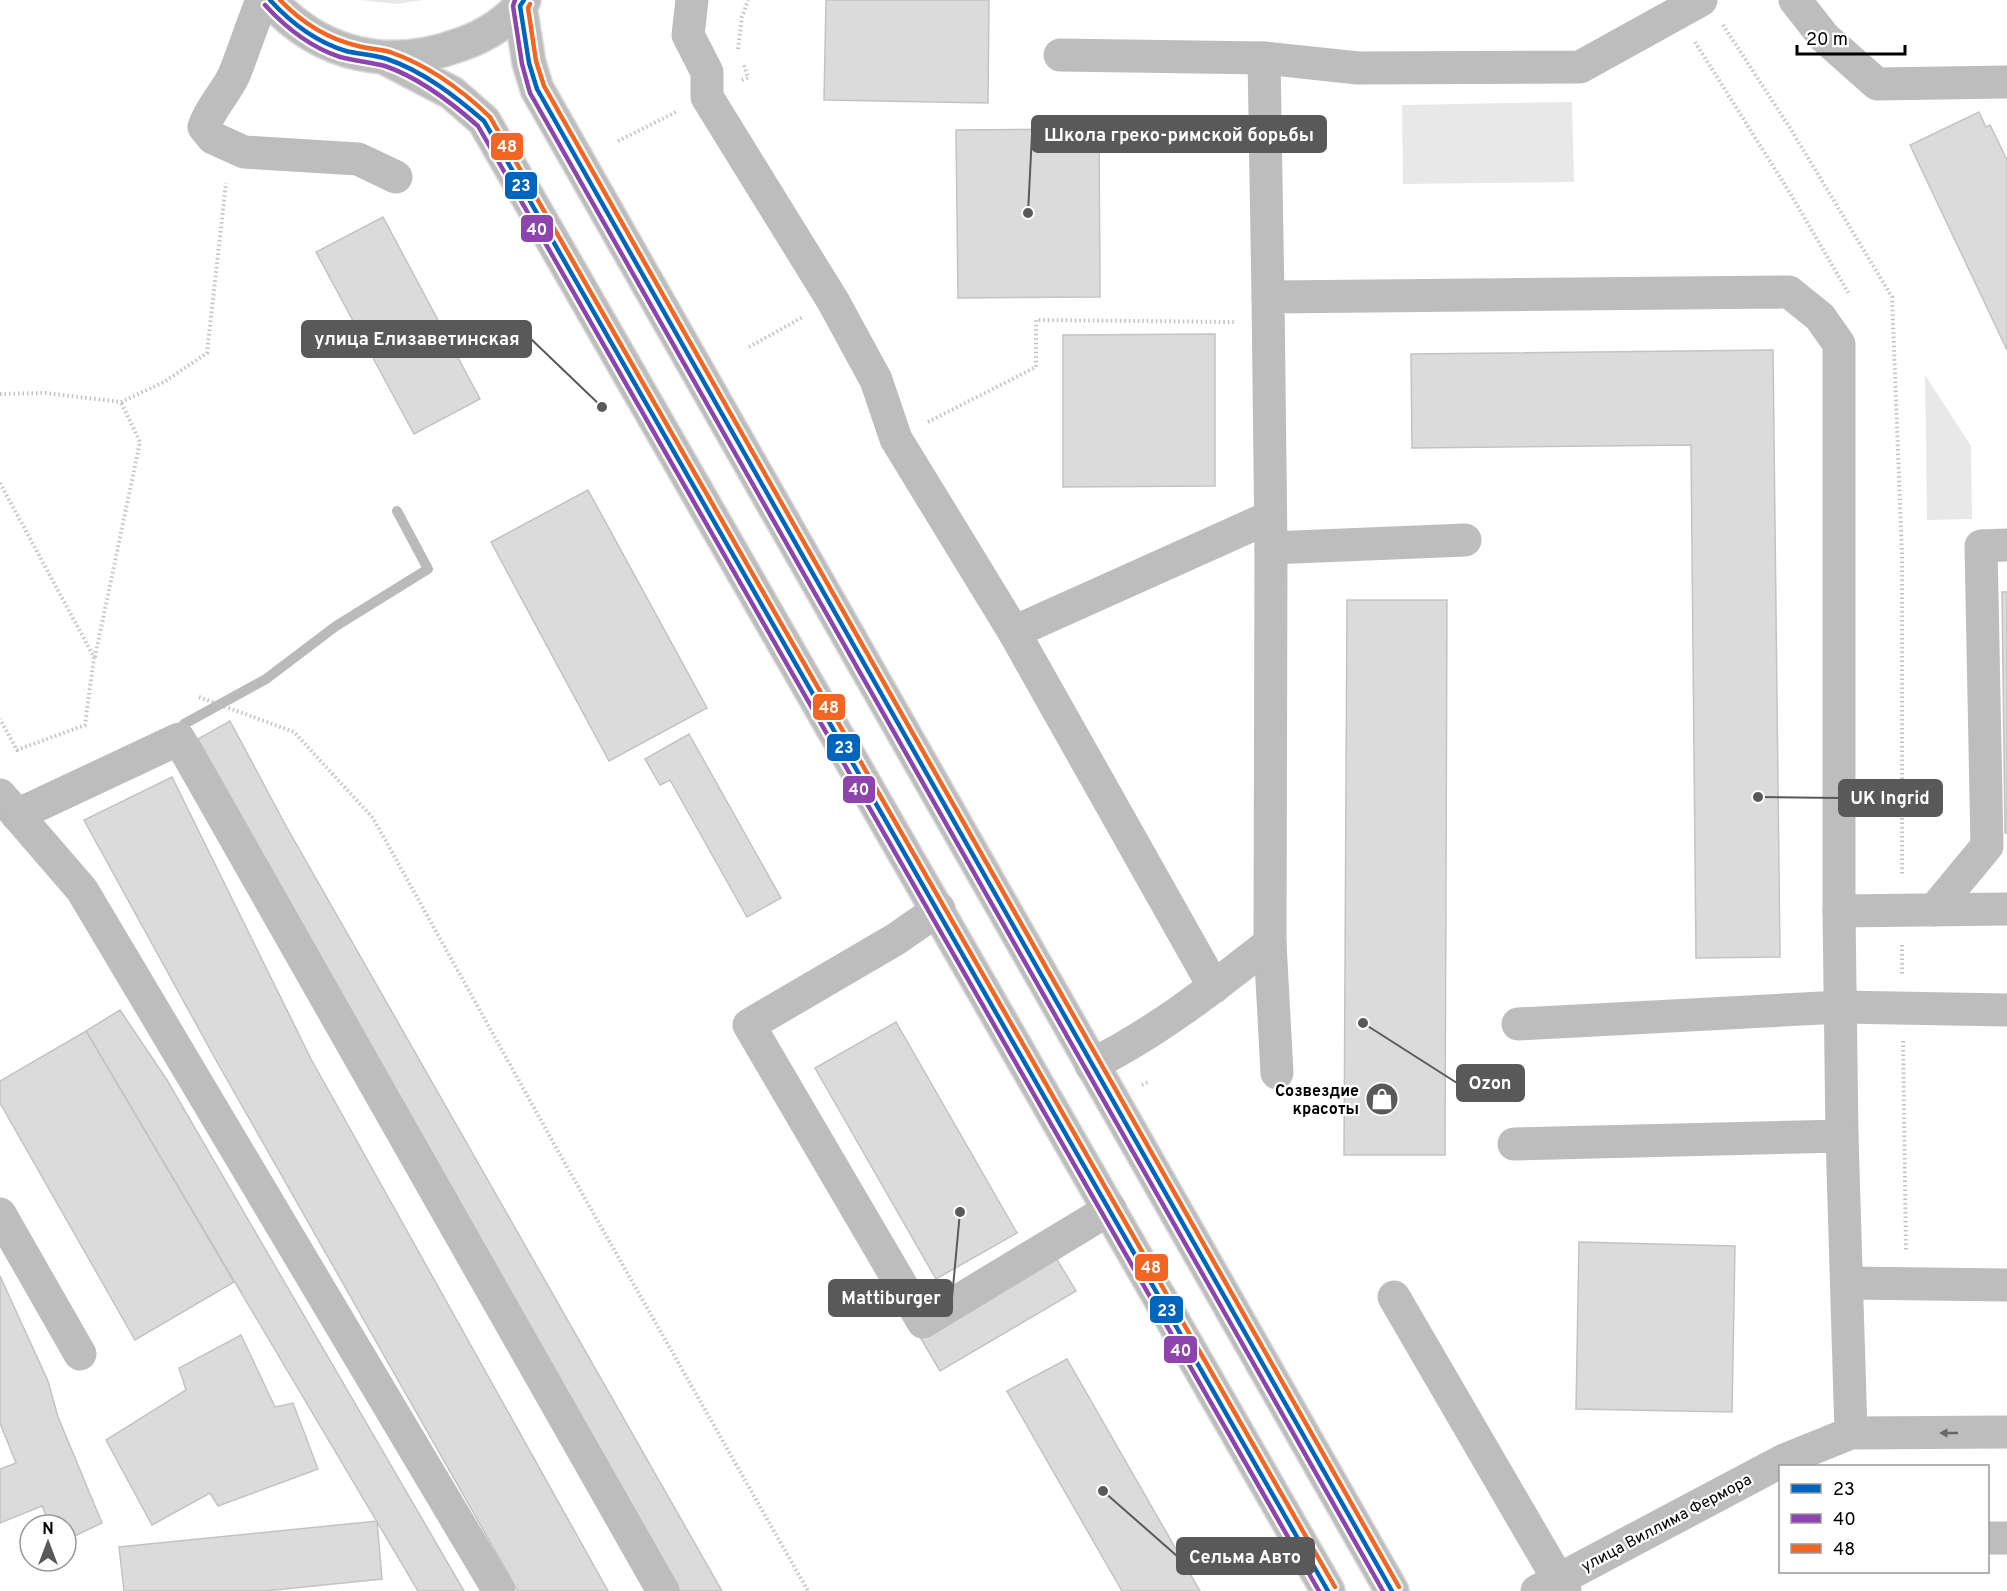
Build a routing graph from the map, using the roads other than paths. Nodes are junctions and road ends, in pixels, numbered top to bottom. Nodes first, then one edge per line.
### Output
1 (262, 0) edge
2 (270, 0) edge
3 (692, 0) edge
4 (1701, 0) edge
5 (1795, 0) edge
6 (522, 3) edge
7 (1060, 55) dead end
8 (1264, 58) junction
9 (387, 59) junction
10 (2007, 82) edge
11 (396, 177) dead end
12 (1268, 310) junction
13 (1271, 532) junction
14 (1465, 540) dead end
15 (2007, 545) edge
16 (1014, 632) junction
17 (9, 805) edge
18 (1997, 846) edge
19 (939, 909) junction
20 (2007, 909) edge
21 (1934, 910) junction
22 (1839, 911) junction
23 (1270, 943) junction
24 (1214, 987) junction
25 (1841, 1007) junction
26 (2007, 1010) edge
27 (1518, 1024) dead end
28 (1091, 1065) junction
29 (1277, 1073) dead end
30 (1842, 1136) junction
31 (1514, 1144) dead end
32 (1110, 1209) junction
33 (0, 1214) edge
34 (1848, 1283) junction
35 (2007, 1285) edge
36 (1394, 1297) dead end
37 (80, 1354) dead end
38 (2007, 1432) edge
39 (1851, 1433) junction
40 (1785, 1463) edge
41 (1779, 1466) edge
42 (1989, 1538) edge
43 (2007, 1538) edge
44 (1553, 1587) edge
45 (499, 1591) edge
46 (663, 1591) edge
47 (1328, 1591) edge
48 (1392, 1591) edge

1 - 11 main road
2 - 9 main road
3 - 16 main road
4 - 8 main road
5 - 10 main road
6 - 9 main road
6 - 28 main road
7 - 8 main road
8 - 12 main road
9 - 19 main road
12 - 13 main road
12 - 22 main road
13 - 14 main road
13 - 16 main road
13 - 23 main road
15 - 18 main road
16 - 24 main road
17 - 45 main road
17 - 46 main road
18 - 21 main road
19 - 32 main road
19 - 32 main road
20 - 21 main road
21 - 22 main road
22 - 25 main road
23 - 24 main road
23 - 29 main road
24 - 28 main road
25 - 26 main road
25 - 27 main road
25 - 30 main road
28 - 48 main road
30 - 31 main road
30 - 34 main road
32 - 47 main road
33 - 37 main road
34 - 35 main road
34 - 39 main road
36 - 44 main road
38 -> 39 main road, улица Виллима Фермора
39 - 40 main road, улица Виллима Фермора
41 - 44 main road, улица Виллима Фермора
42 - 43 main road

